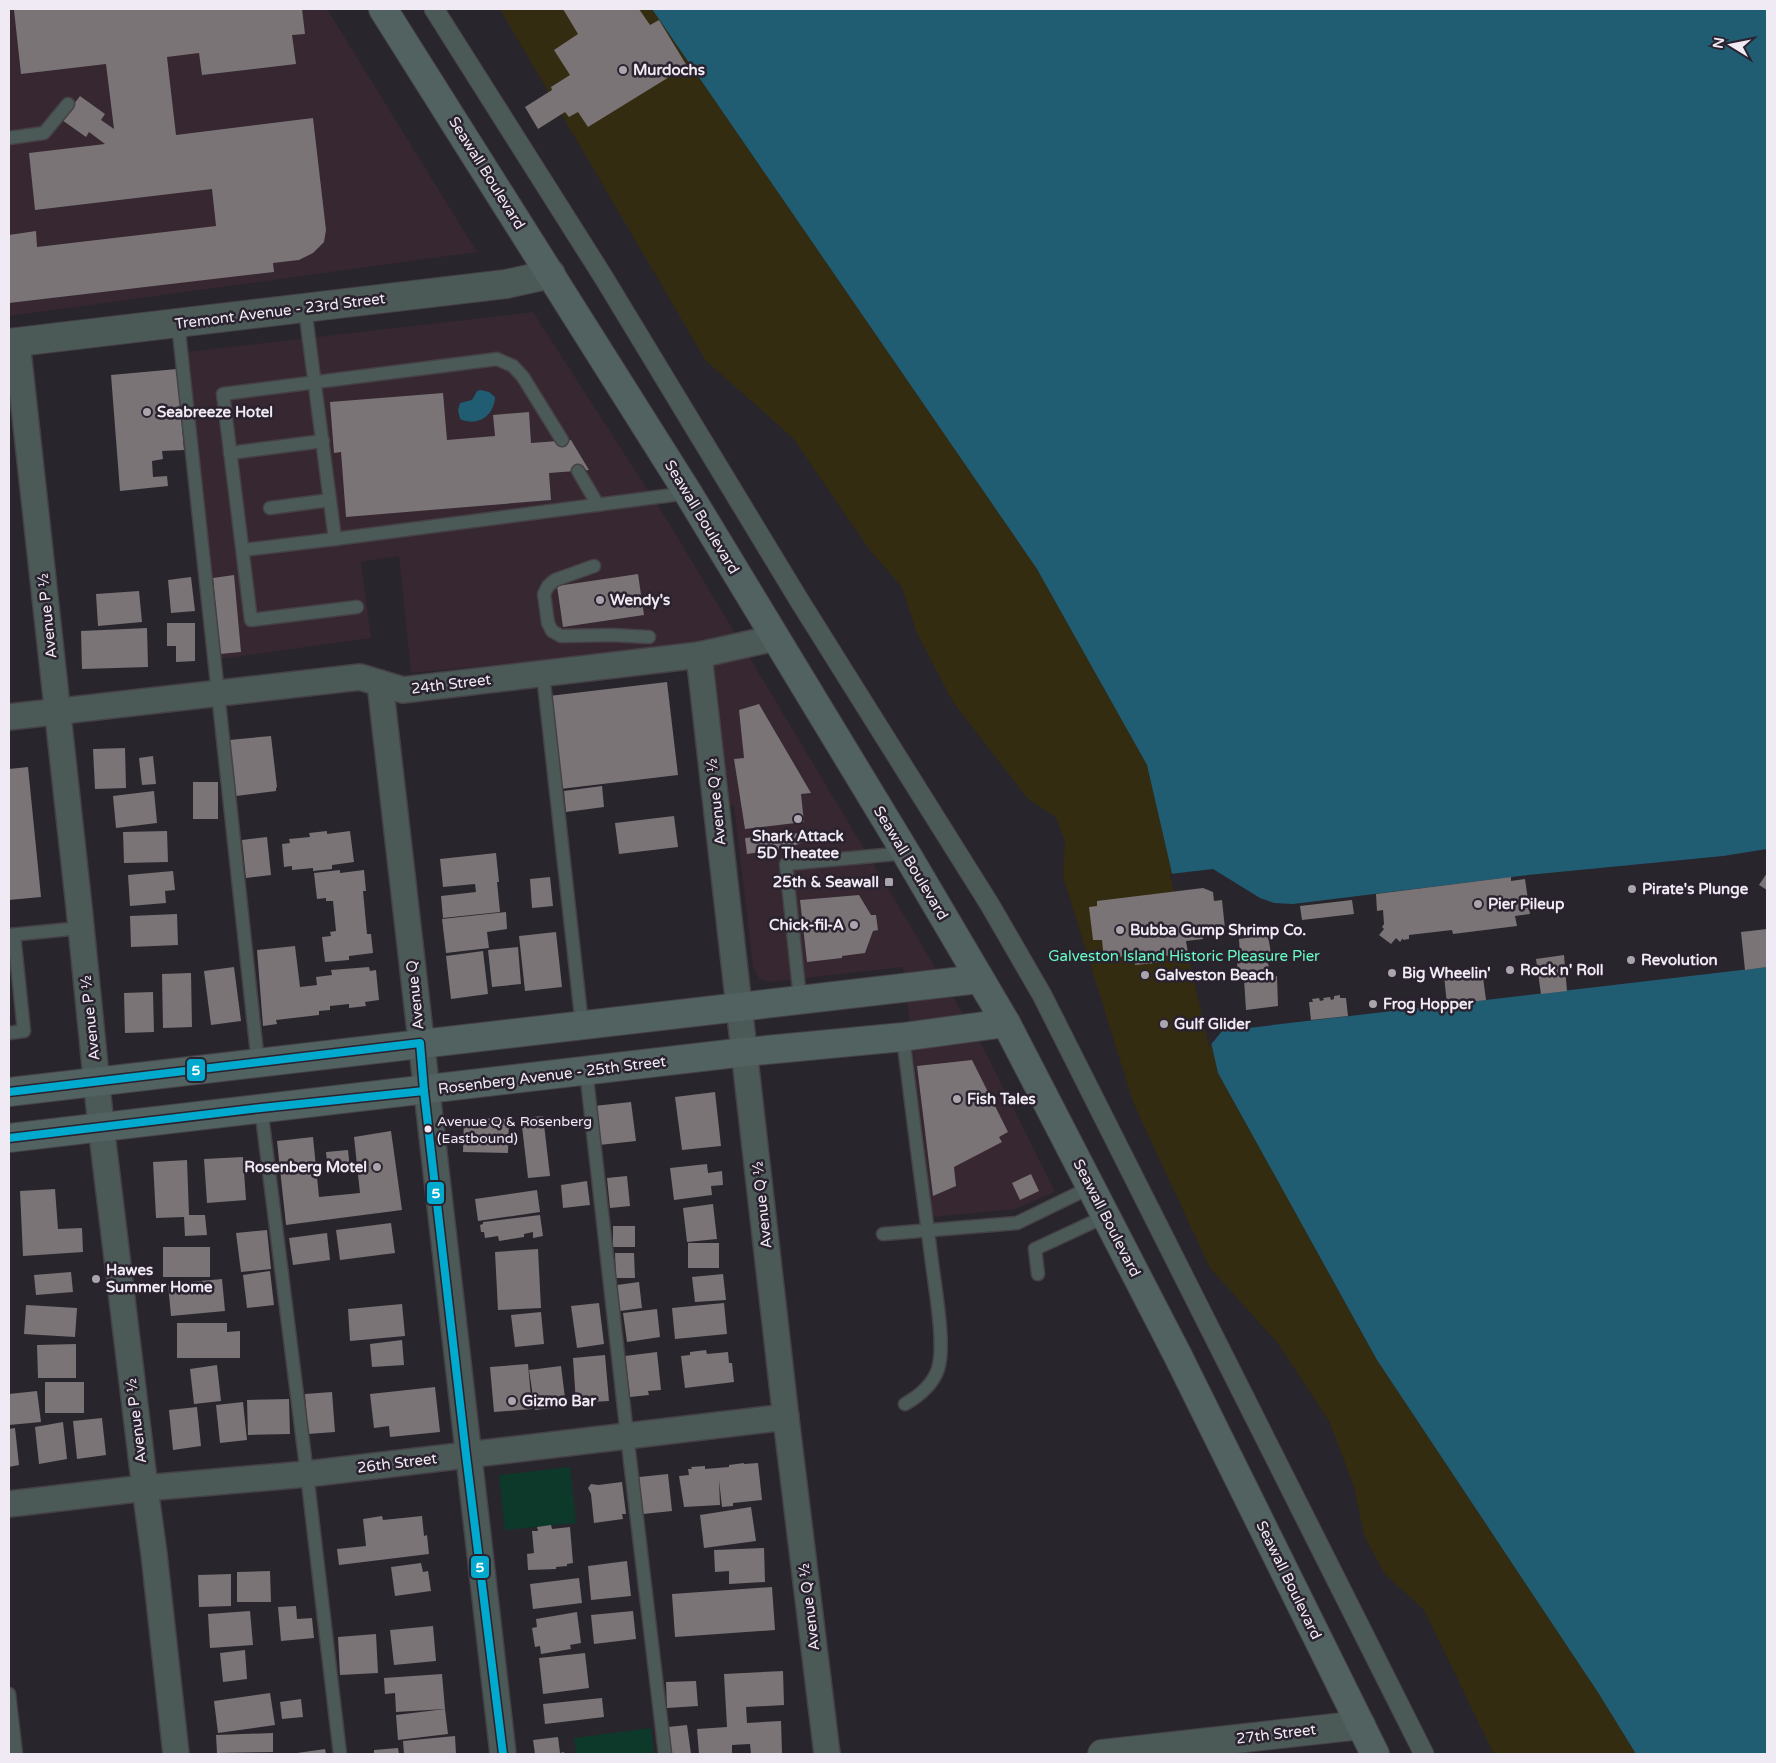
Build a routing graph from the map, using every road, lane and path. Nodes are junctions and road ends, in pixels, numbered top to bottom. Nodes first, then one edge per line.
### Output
1 (382, 9) edge
2 (434, 9) edge
3 (68, 104) dead end
4 (9, 138) edge
5 (551, 274) junction
6 (305, 309) junction
7 (178, 323) junction
8 (13, 342) edge
9 (315, 382) junction
10 (562, 440) dead end
11 (323, 441) junction
12 (230, 453) junction
13 (578, 471) dead end
14 (688, 493) junction
15 (330, 500) junction
16 (598, 504) junction
17 (270, 508) dead end
18 (335, 538) junction
19 (242, 550) junction
20 (594, 566) dead end
21 (357, 608) dead end
22 (649, 637) dead end
23 (775, 638) junction
24 (699, 655) junction
25 (543, 674) junction
26 (380, 683) junction
27 (218, 692) junction
28 (58, 711) junction
29 (9, 717) edge
30 (906, 853) junction
31 (81, 928) junction
32 (11, 935) edge
33 (979, 979) junction
34 (800, 999) junction
35 (739, 1007) junction
36 (1006, 1023) junction
37 (582, 1025) junction
38 (9, 1033) edge
39 (903, 1037) junction
40 (420, 1043) junction
41 (745, 1052) junction
42 (258, 1063) junction
43 (586, 1070) junction
44 (96, 1082) junction
45 (424, 1091) junction
46 (9, 1092) edge
47 (261, 1108) junction
48 (101, 1126) junction
49 (9, 1138) edge
50 (1091, 1187) junction
51 (1106, 1216) junction
52 (927, 1231) junction
53 (883, 1234) dead end
54 (1038, 1274) dead end
55 (905, 1404) dead end
56 (786, 1417) junction
57 (627, 1436) junction
58 (466, 1454) junction
59 (307, 1474) junction
60 (144, 1488) junction
61 (9, 1504) edge
62 (9, 1694) edge
63 (1361, 1725) junction
64 (16, 1754) edge
65 (176, 1754) edge
66 (340, 1754) edge
67 (503, 1754) edge
68 (665, 1754) edge
69 (826, 1754) edge
70 (1102, 1754) edge
71 (1375, 1754) edge
72 (1424, 1754) edge

1 - 5 main road, Seawall Boulevard
2 - 72 street
3 - 4 lane
5 - 6 street, Tremont Avenue - 23rd Street
5 - 14 main road, Seawall Boulevard
6 - 7 street, Tremont Avenue - 23rd Street
6 - 9 lane
7 - 8 street, Tremont Avenue - 23rd Street
7 - 27 lane
8 - 28 street, Avenue P ½
9 - 10 lane
9 - 11 lane
9 - 12 lane
11 - 12 lane
11 - 15 lane
12 - 19 lane
13 - 16 lane
14 - 16 lane
14 - 23 main road, Seawall Boulevard
15 - 17 lane
15 - 18 lane
16 - 18 lane
18 - 19 lane
19 - 21 lane
20 - 22 lane
23 - 24 street, 24th Street
23 - 30 main road, Seawall Boulevard
24 - 25 street, 24th Street
24 - 35 street, Avenue Q ½
25 - 26 street, 24th Street
25 - 37 lane
26 - 27 street, 24th Street
26 - 40 street, Avenue Q
27 - 28 street, 24th Street
27 - 42 lane
28 - 29 street, 24th Street
28 - 31 street, Avenue P ½
30 - 33 main road, Seawall Boulevard
30 - 34 lane
31 - 32 lane
31 - 44 street, Avenue P ½
32 - 38 lane
33 - 34 main road
33 - 36 main road, Seawall Boulevard
34 - 35 main road
35 - 37 main road
35 - 41 street, Avenue Q ½
36 - 39 main road, Rosenberg Avenue - 25th Street
36 - 50 main road, Seawall Boulevard
37 - 40 main road
39 - 41 main road, Rosenberg Avenue - 25th Street
39 - 52 lane
40 - 42 main road
40 - 45 street, Avenue Q
41 - 43 main road, Rosenberg Avenue - 25th Street
41 - 56 street, Avenue Q ½
42 - 44 main road
43 - 45 main road, Rosenberg Avenue - 25th Street
43 - 57 lane
44 - 46 main road
44 - 48 street, Avenue P ½
45 - 47 main road, Rosenberg Avenue - 25th Street
45 - 58 street, Avenue Q
47 - 48 main road, Rosenberg Avenue - 25th Street
47 - 59 lane
48 - 49 main road, Rosenberg Avenue - 25th Street
48 - 60 street, Avenue P ½
50 - 51 main road, Seawall Boulevard
50 - 52 lane
51 - 54 lane
51 - 63 main road, Seawall Boulevard
52 - 53 lane
52 - 55 lane
56 - 57 street, 26th Street
56 - 69 street, Avenue Q ½
57 - 58 street, 26th Street
57 - 68 lane
58 - 59 street, 26th Street
58 - 67 street, Avenue Q
59 - 60 street, 26th Street
59 - 66 lane
60 - 61 street, 26th Street
60 - 65 street, Avenue P ½
62 - 64 lane
63 - 70 street, 27th Street
63 - 71 main road, Seawall Boulevard

